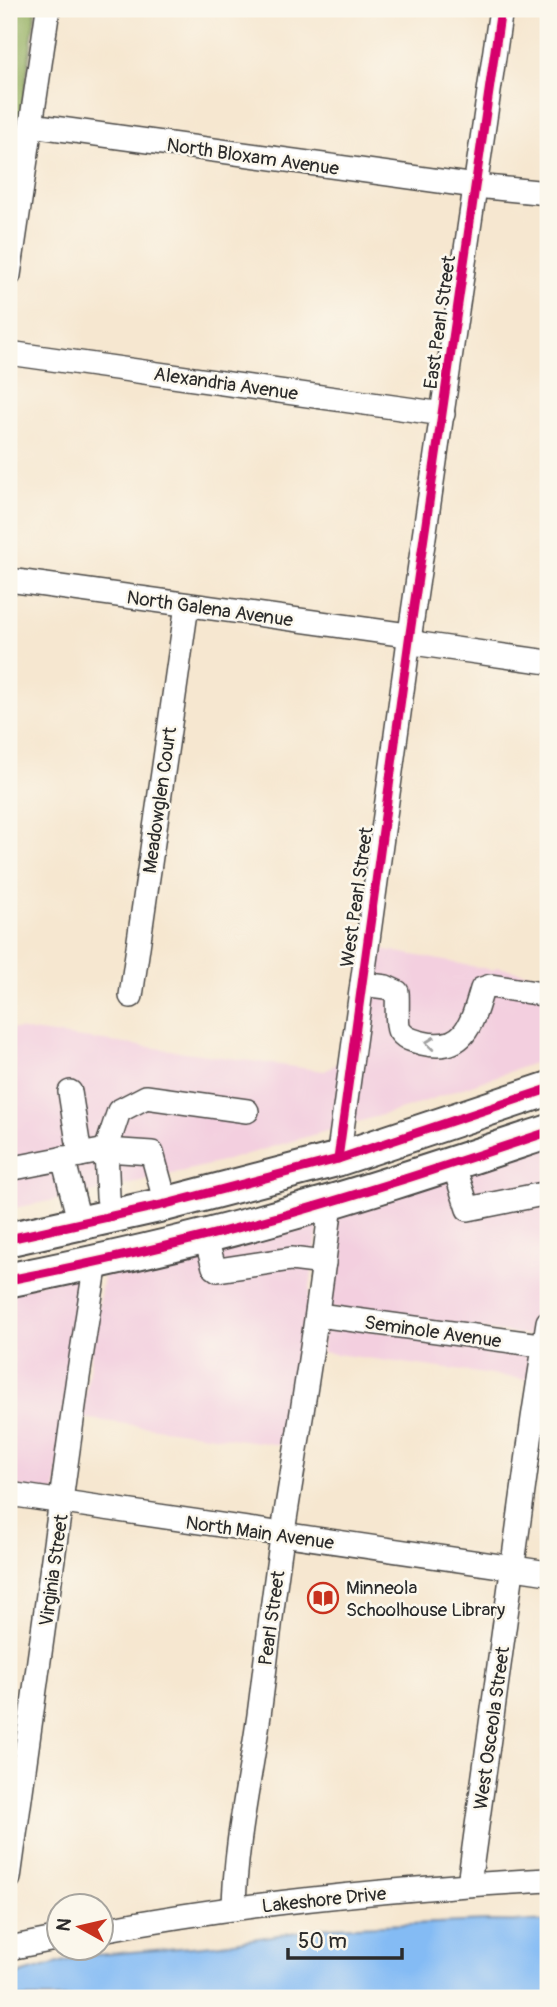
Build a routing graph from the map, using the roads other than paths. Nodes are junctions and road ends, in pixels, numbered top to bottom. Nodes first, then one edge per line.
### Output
1 (48, 9) edge
2 (501, 9) edge
3 (31, 125) junction
4 (476, 186) junction
5 (548, 194) edge
6 (9, 275) edge
7 (9, 353) edge
8 (443, 414) junction
9 (9, 580) edge
10 (187, 605) junction
11 (409, 640) junction
12 (548, 662) edge
13 (362, 984) junction
14 (548, 995) edge
15 (131, 996) dead end
16 (548, 1089) edge
17 (70, 1092) dead end
18 (247, 1111) dead end
19 (548, 1132) edge
20 (403, 1138) junction
21 (106, 1150) junction
22 (72, 1157) junction
23 (338, 1159) junction
24 (453, 1163) junction
25 (9, 1168) edge
26 (548, 1192) edge
27 (331, 1202) junction
28 (166, 1204) junction
29 (112, 1217) junction
30 (265, 1221) junction
31 (80, 1224) junction
32 (205, 1236) junction
33 (9, 1239) edge
34 (96, 1262) junction
35 (324, 1263) junction
36 (9, 1280) edge
37 (318, 1315) junction
38 (548, 1322) edge
39 (546, 1346) edge
40 (9, 1494) edge
41 (62, 1502) junction
42 (282, 1535) junction
43 (512, 1568) junction
44 (548, 1573) edge
45 (9, 1878) edge
46 (548, 1880) edge
47 (469, 1884) junction
48 (234, 1909) junction
49 (116, 1928) edge
50 (46, 1941) edge
51 (9, 1948) edge

1 - 3 street
2 - 4 street, East Pearl Street
3 - 4 street, North Bloxam Avenue
3 - 6 street
4 - 5 street, North Bloxam Avenue
4 - 8 street, East Pearl Street
7 - 8 street, Alexandria Avenue
8 - 11 street, East Pearl Street
9 - 10 street, North Galena Avenue
10 - 11 street, North Galena Avenue
10 - 15 street, Meadowglen Court
11 - 12 street, North Galena Avenue
11 - 13 street, West Pearl Street
14 -> 13 street
13 - 23 street, West Pearl Street
16 - 20 highway
17 - 22 street
18 - 21 street
19 - 24 highway
20 - 23 highway
20 - 27 highway
21 - 22 street
21 - 28 street
21 - 29 street
22 - 25 street
22 - 31 street
23 - 28 highway
23 - 30 highway
24 - 26 street
24 - 27 highway
27 - 30 highway
27 - 35 street, Pearl Street
28 - 29 highway
29 - 31 highway
30 - 32 highway
31 - 33 highway
32 - 34 highway
32 - 35 street
34 - 36 highway
34 - 41 street, Virginia Street
35 - 37 street, Pearl Street
37 - 39 street, Seminole Avenue
37 - 42 street, Pearl Street
38 - 39 street, West Osceola Street
39 - 43 street, West Osceola Street
40 - 41 street, North Main Avenue
41 - 42 street, North Main Avenue
41 - 45 street, Virginia Street
42 - 43 street, North Main Avenue
42 - 48 street, Pearl Street
43 - 44 street, North Main Avenue
43 - 47 street, West Osceola Street
46 - 47 street, Lakeshore Drive
47 - 48 street, Lakeshore Drive
48 - 49 street, Lakeshore Drive
50 - 51 street

